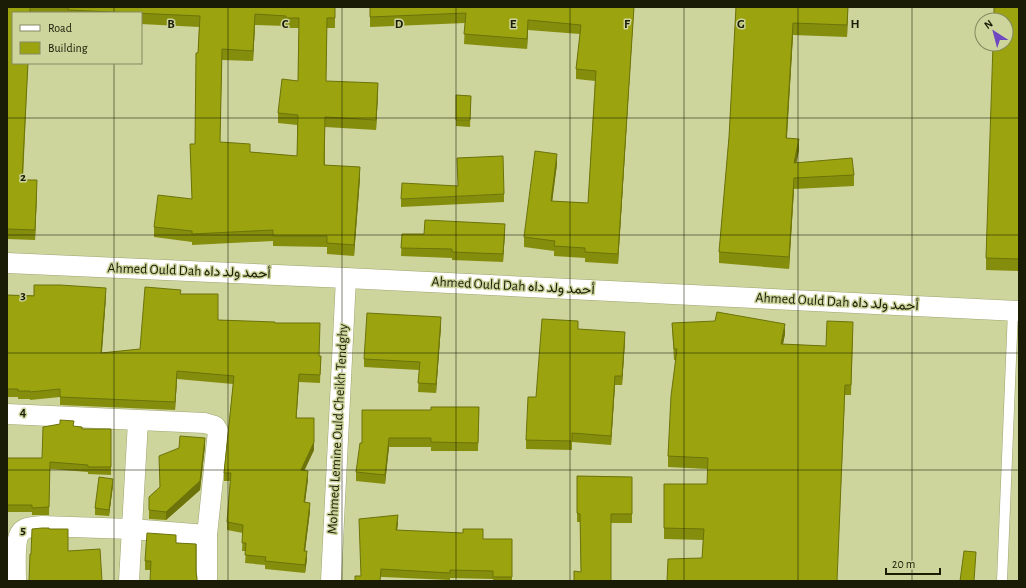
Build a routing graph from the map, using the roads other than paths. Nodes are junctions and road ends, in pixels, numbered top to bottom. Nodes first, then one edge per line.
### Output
1 (7, 264) edge
2 (346, 278) junction
3 (1016, 311) edge
4 (7, 414) edge
5 (138, 421) junction
6 (131, 529) junction
7 (207, 534) junction
8 (16, 581) edge
9 (129, 581) edge
10 (207, 581) edge
11 (331, 581) edge
12 (1002, 581) edge

1 - 2 street, Ahmed Ould Dah أحمد ولد داه
2 - 3 street, Ahmed Ould Dah أحمد ولد داه
2 - 11 street, Mohmed Lemine Ould Cheikh Tendghy
3 - 12 lane
4 - 5 street
5 - 6 street
5 - 7 street
6 - 7 street
6 - 8 street
6 - 9 street
7 - 10 street

